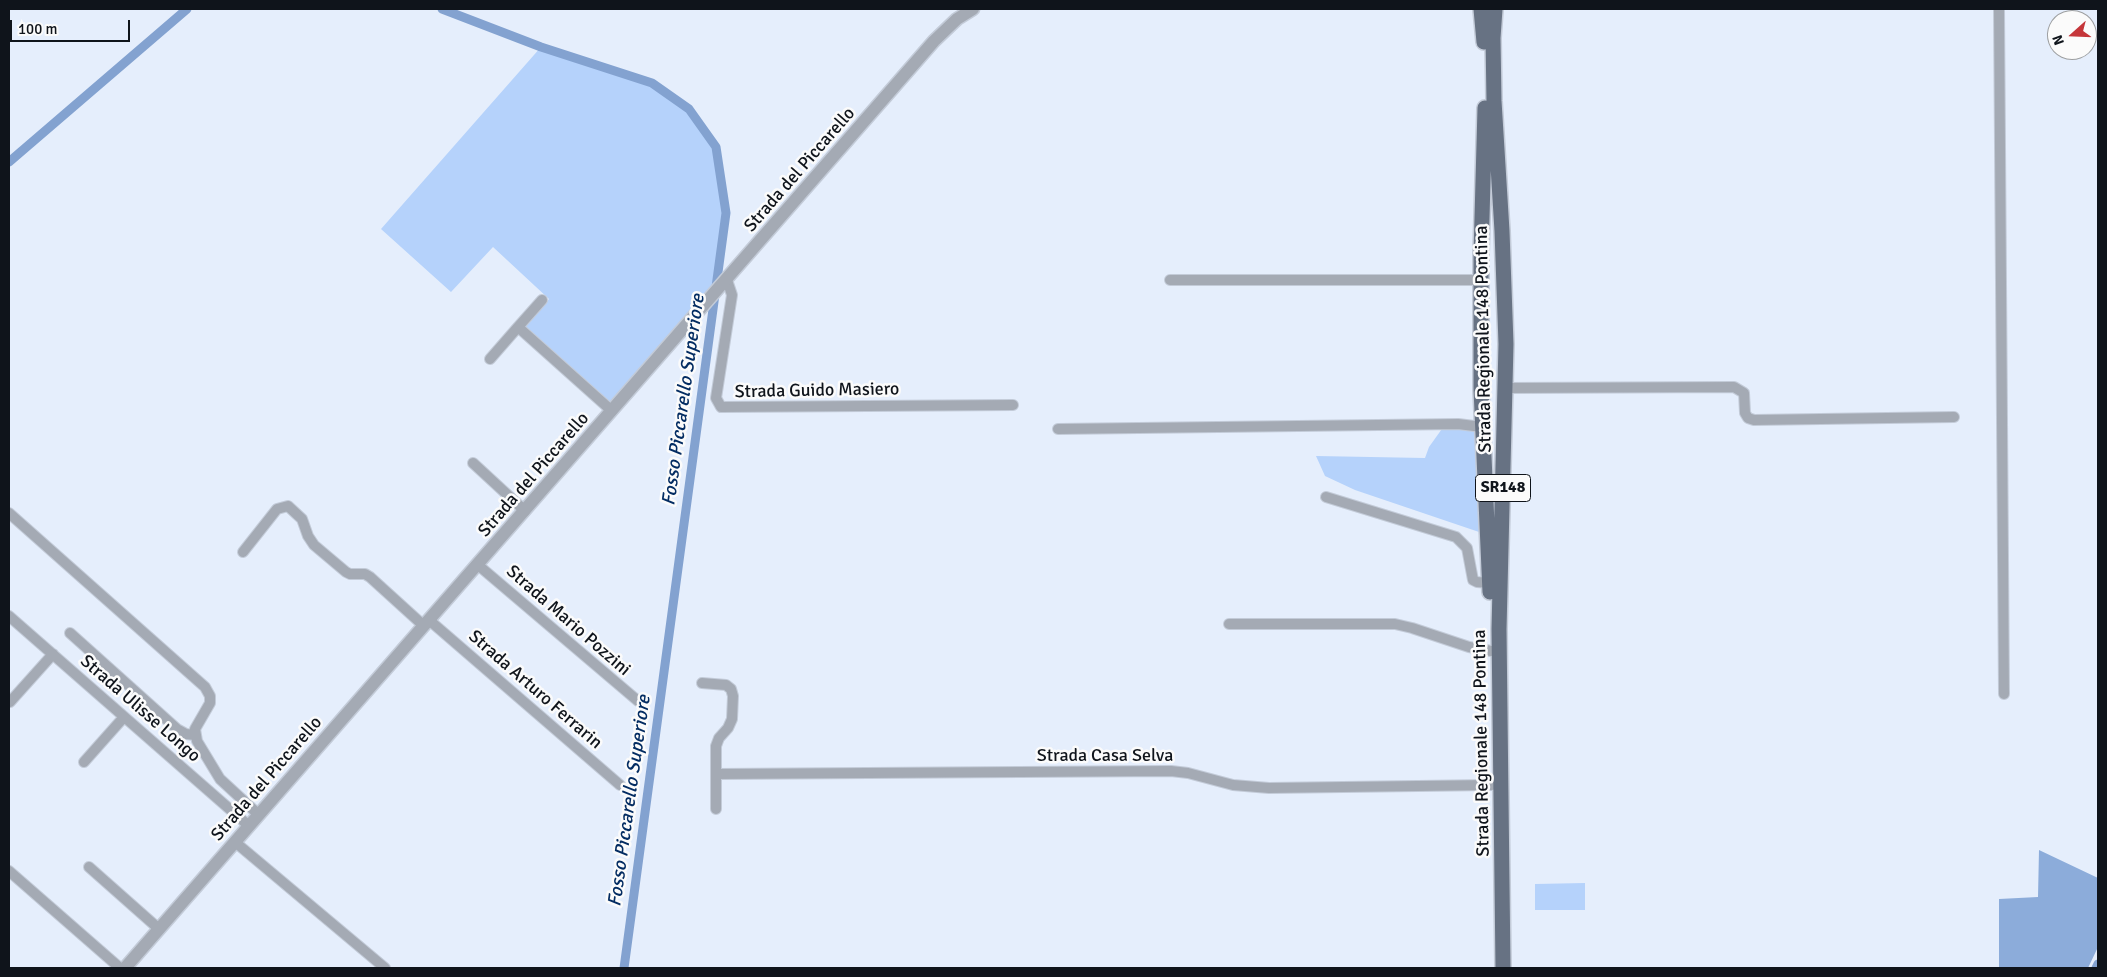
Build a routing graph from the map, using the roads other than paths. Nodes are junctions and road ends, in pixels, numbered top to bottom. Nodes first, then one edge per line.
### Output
1 (973, 9) edge
2 (1481, 9) edge
3 (1495, 9) edge
4 (1999, 9) edge
5 (727, 280) junction
6 (1170, 280) dead end
7 (1481, 280) junction
8 (542, 300) dead end
9 (518, 327) junction
10 (490, 359) dead end
11 (1506, 388) junction
12 (1013, 405) dead end
13 (612, 411) junction
14 (1954, 417) dead end
15 (1482, 427) junction
16 (1058, 429) dead end
17 (473, 463) dead end
18 (1326, 497) dead end
19 (525, 511) junction
20 (9, 514) edge
21 (243, 552) dead end
22 (478, 564) junction
23 (1490, 583) junction
24 (11, 621) edge
25 (427, 623) junction
26 (1228, 624) dead end
27 (70, 633) dead end
28 (1491, 651) junction
29 (53, 654) junction
30 (702, 684) dead end
31 (2004, 694) dead end
32 (10, 702) dead end
33 (638, 702) dead end
34 (124, 717) junction
35 (195, 735) junction
36 (84, 762) dead end
37 (716, 774) junction
38 (1492, 784) junction
39 (620, 785) dead end
40 (716, 809) dead end
41 (259, 815) junction
42 (249, 826) junction
43 (235, 842) junction
44 (89, 867) dead end
45 (9, 871) edge
46 (159, 929) junction
47 (120, 968) edge
48 (125, 968) edge
49 (385, 968) edge
50 (1494, 968) edge
51 (1503, 968) edge

1 - 5 street, Strada del Piccarello
2 - 7 main road, Strada Regionale 148 Pontina / SR148
3 - 11 main road, Strada Regionale 148 Pontina / SR148
4 - 31 street
5 - 12 street, Strada Guido Masiero
5 - 13 street, Strada del Piccarello
6 - 7 street
7 - 15 main road, Strada Regionale 148 Pontina / SR148
8 - 9 street
9 - 10 street
9 - 13 street
11 - 14 street
11 - 51 main road, Strada Regionale 148 Pontina / SR148
13 - 19 street, Strada del Piccarello
15 - 16 street
15 - 23 main road, Strada Regionale 148 Pontina / SR148
17 - 19 street
18 - 23 street
19 - 22 street, Strada del Piccarello
20 - 35 street
21 - 25 street, Strada Arturo Ferrarin
22 - 25 street, Strada del Piccarello
22 - 33 street, Strada Mario Pozzini
23 - 28 main road, Strada Regionale 148 Pontina / SR148
24 - 29 street, Strada Ulisse Longo
25 - 39 street, Strada Arturo Ferrarin
25 - 41 street, Strada del Piccarello
26 - 28 street
27 - 35 street
28 - 38 main road, Strada Regionale 148 Pontina / SR148
29 - 32 street
29 - 34 street, Strada Ulisse Longo
30 - 37 street
34 - 36 street
34 - 42 street, Strada Ulisse Longo
35 - 41 street
37 - 38 street, Strada Casa Selva
37 - 40 street
38 - 50 main road, Strada Regionale 148 Pontina / SR148
41 - 42 street, Strada del Piccarello
42 - 43 street, Strada del Piccarello
43 - 46 street, Strada del Piccarello
43 - 49 street
44 - 46 street
45 - 47 street
46 - 48 street, Strada del Piccarello

